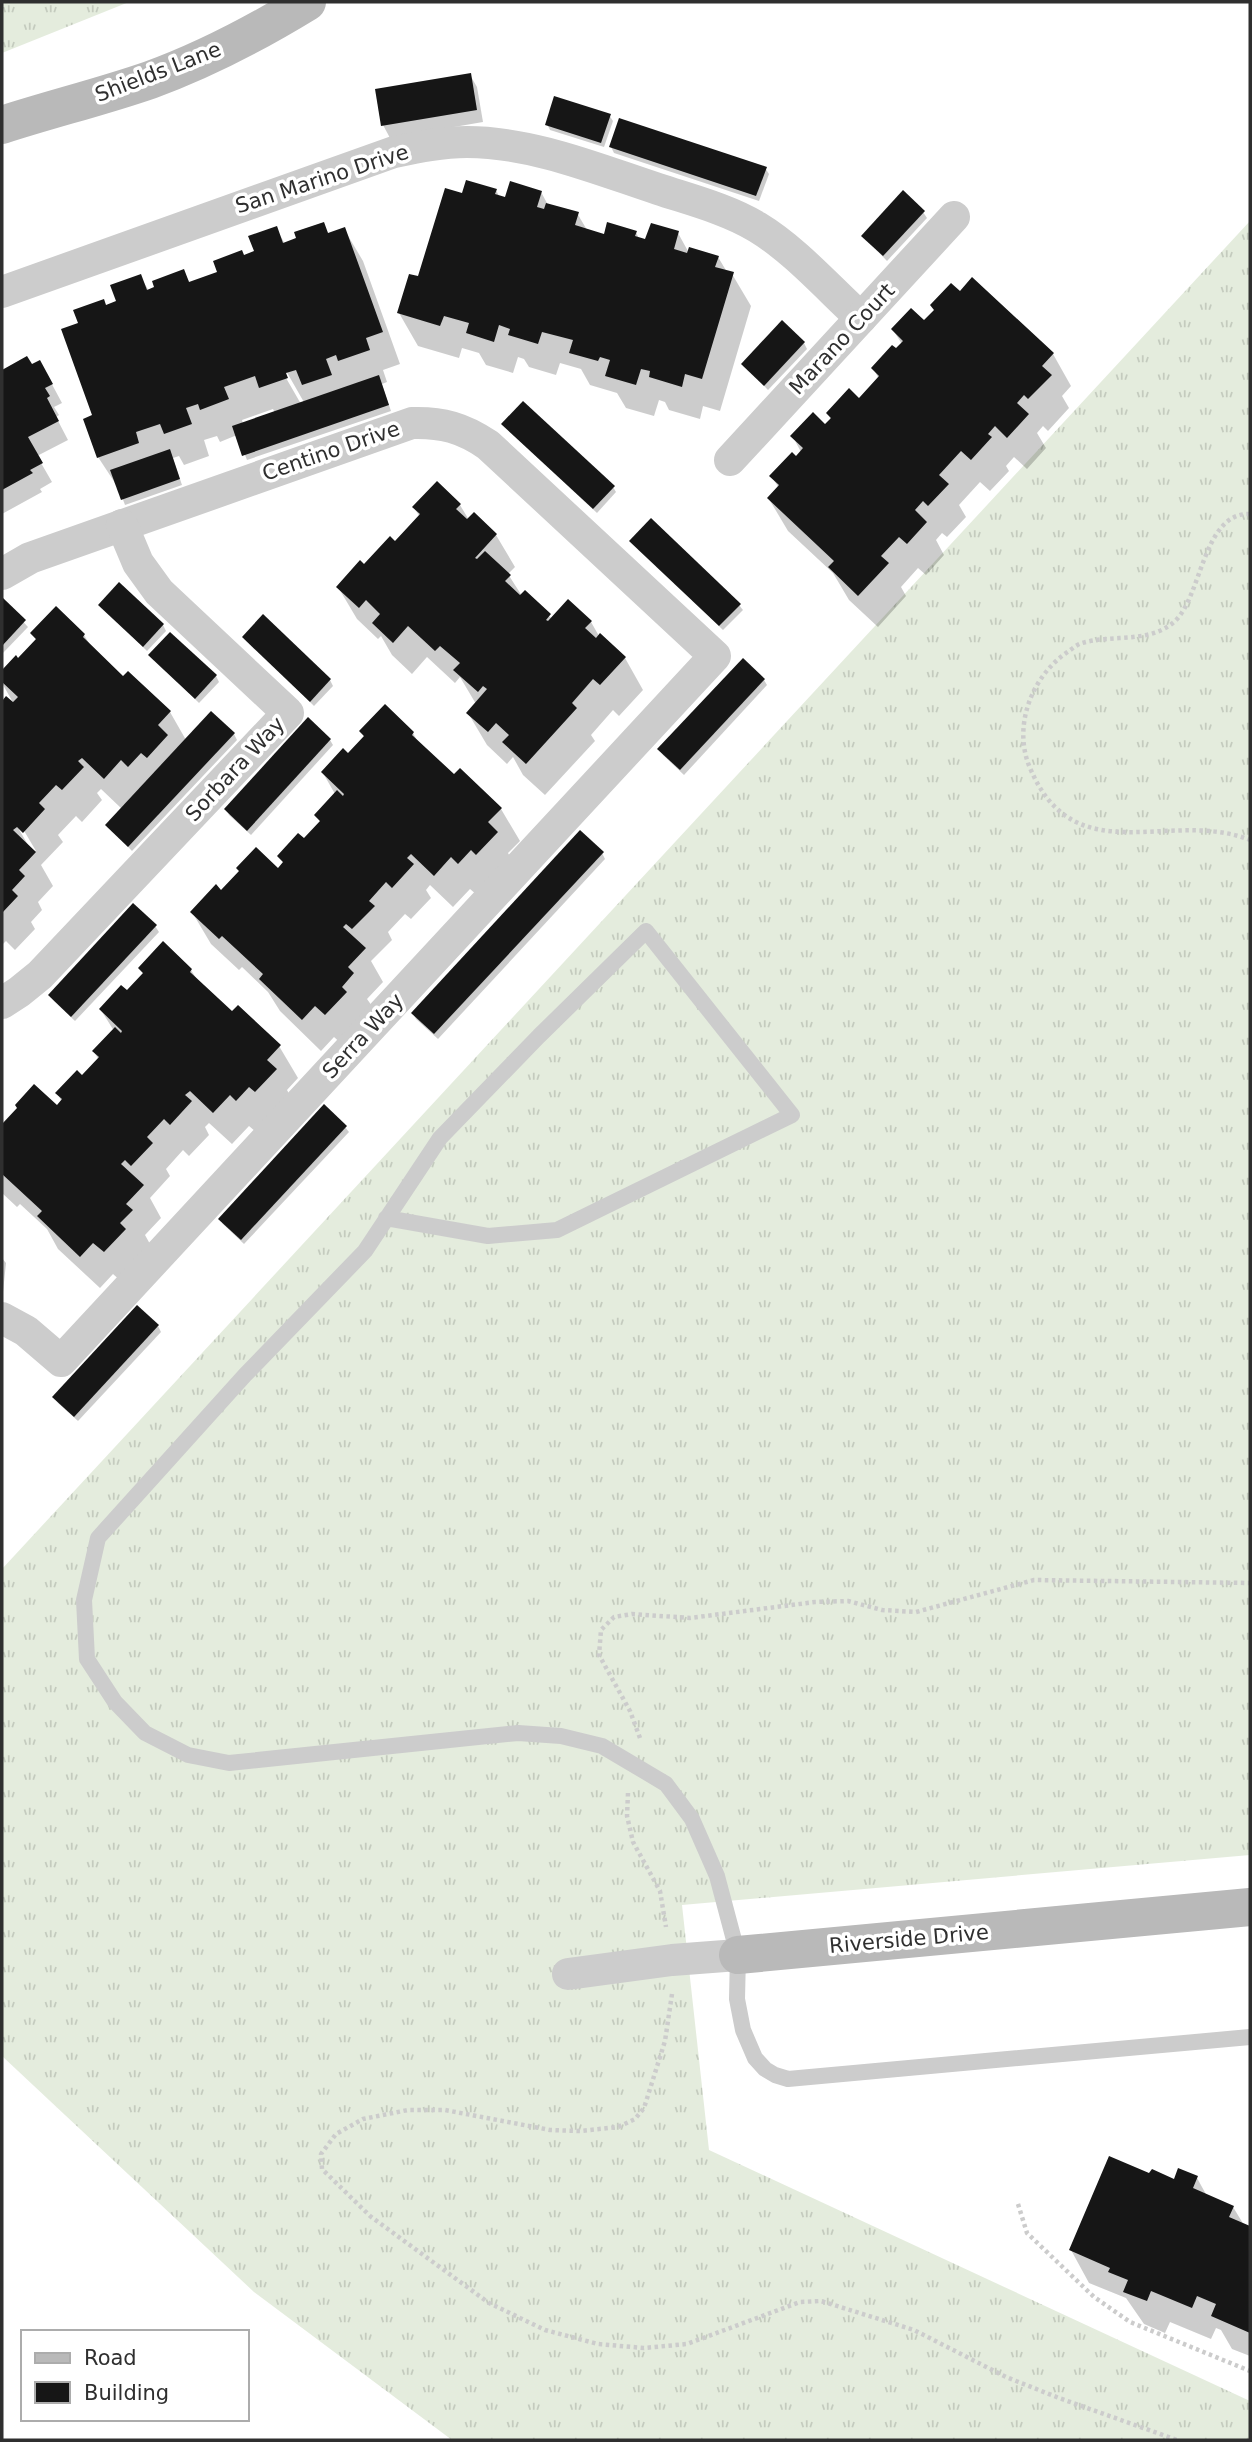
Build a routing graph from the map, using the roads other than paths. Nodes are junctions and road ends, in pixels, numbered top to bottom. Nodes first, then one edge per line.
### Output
1 (307, 2) edge
2 (2, 125) edge
3 (954, 217) dead end
4 (2, 292) edge
5 (861, 318) junction
6 (730, 460) dead end
7 (122, 525) junction
8 (2, 574) edge
9 (715, 656) joint
10 (2, 1003) edge
11 (386, 1218) junction
12 (2, 1318) edge
13 (1250, 1907) edge
14 (738, 1955) junction
15 (568, 1975) dead end
16 (1250, 2037) edge

1 - 2 street, Shields Lane
3 - 5 street, Marano Court
4 - 5 street, San Marino Drive
5 - 6 street, Marano Court
7 - 8 street, Centino Drive
7 - 9 street, Centino Drive
7 - 10 street, Sorbara Way
9 - 12 street, Serra Way
11 - 11 lane
11 - 14 lane
13 - 14 street, Riverside Drive
14 - 15 street, Riverside Drive
14 - 16 lane

